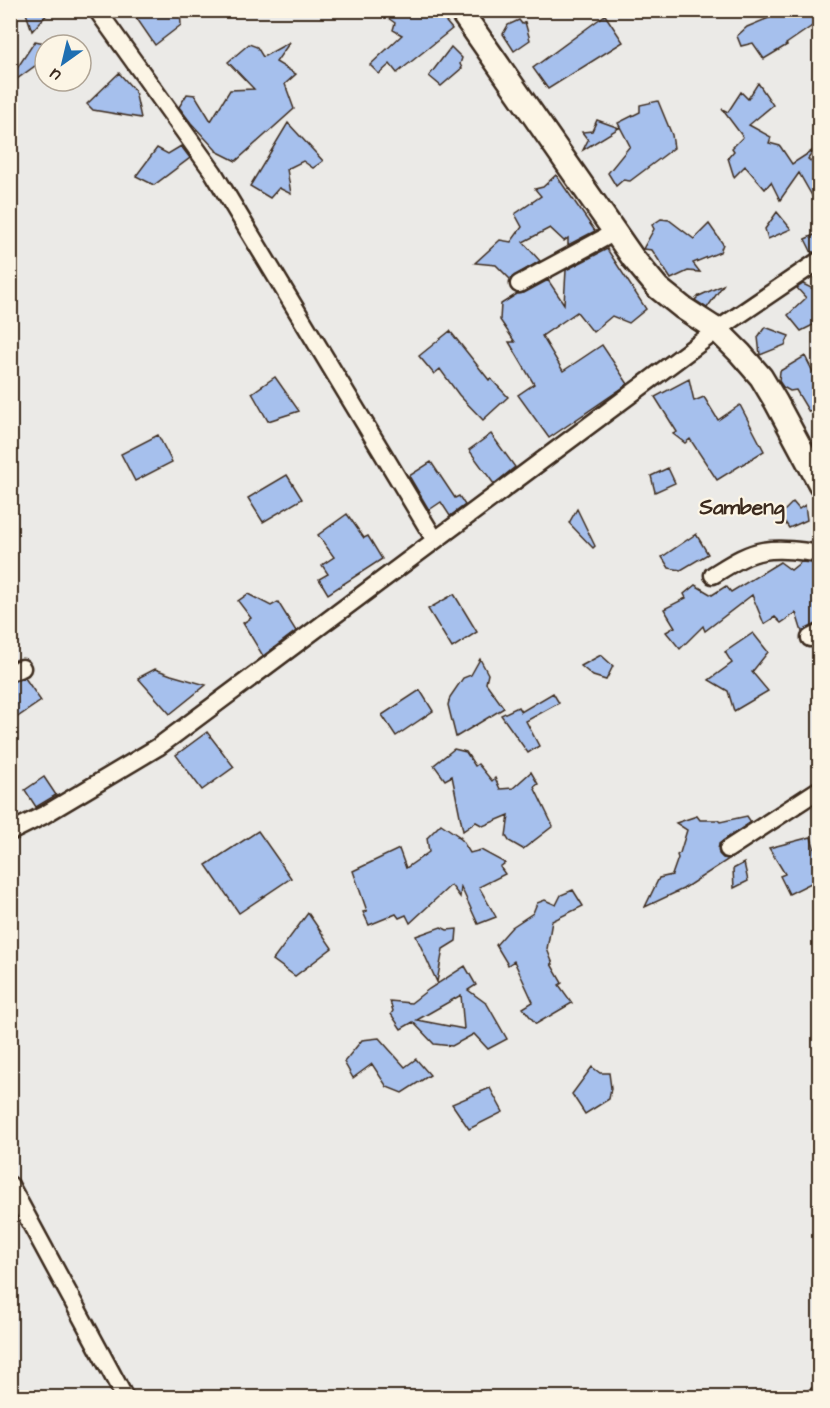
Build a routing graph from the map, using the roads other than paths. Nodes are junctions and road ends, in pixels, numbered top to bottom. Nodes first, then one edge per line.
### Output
1 (97, 10) edge
2 (460, 10) edge
3 (615, 232) junction
4 (819, 260) edge
5 (519, 284) dead end
6 (717, 330) junction
7 (819, 484) edge
8 (435, 540) junction
9 (819, 554) edge
10 (713, 575) dead end
11 (819, 789) edge
12 (10, 832) edge
13 (728, 849) dead end
14 (10, 1185) edge
15 (819, 1394) edge
16 (125, 1398) edge
17 (814, 1398) edge

1 - 8 street
2 - 3 street
3 - 5 street
3 - 6 street
4 - 6 street
6 - 7 street
6 - 8 street
8 - 12 street
9 - 10 street
11 - 13 street
14 - 16 street
15 - 17 street

